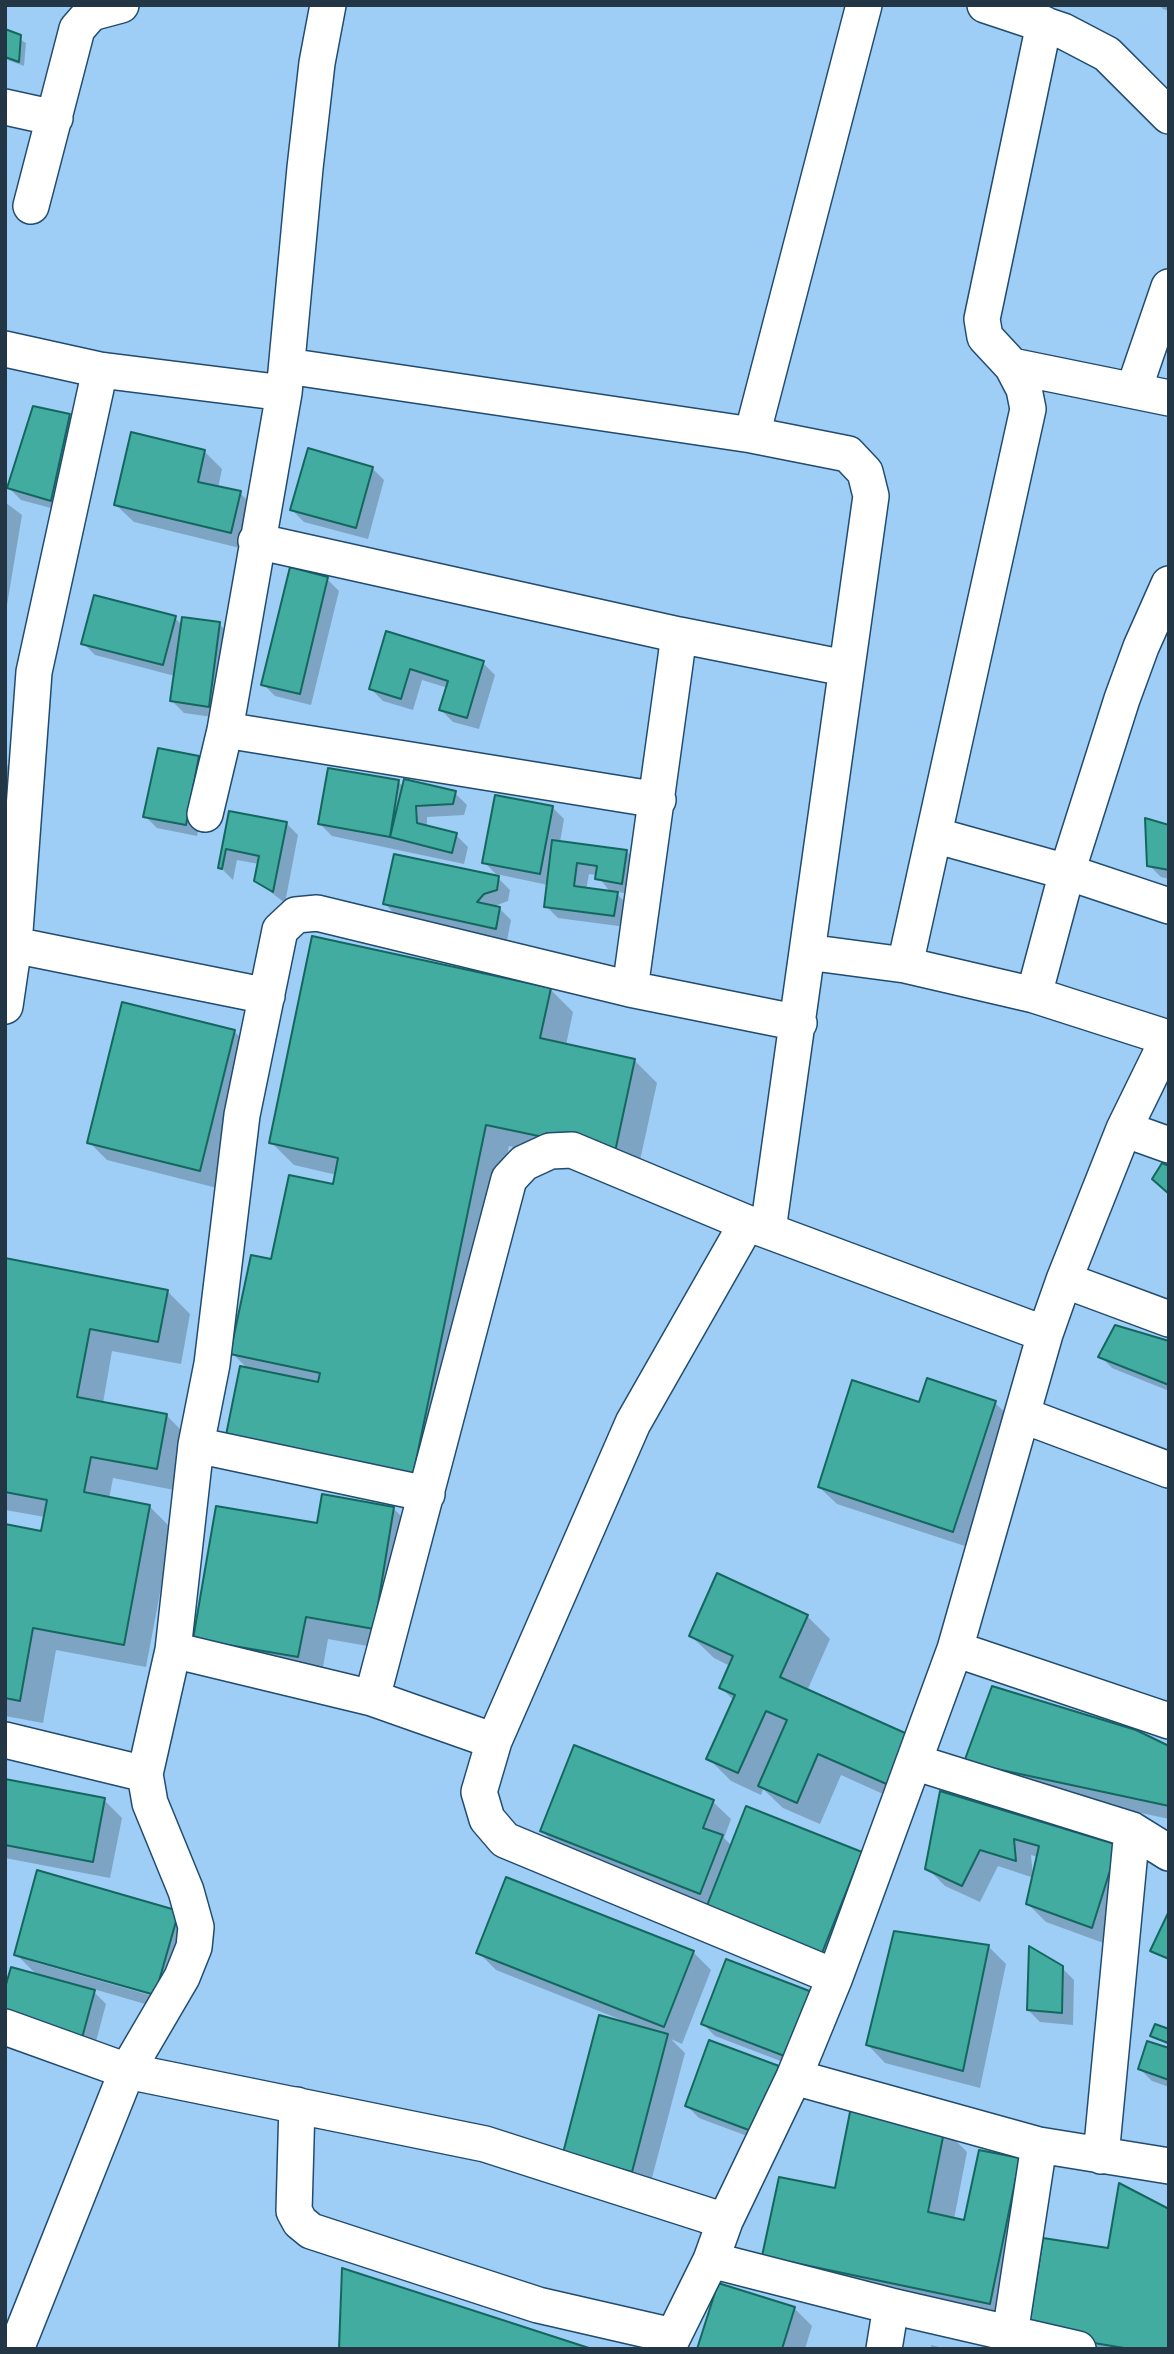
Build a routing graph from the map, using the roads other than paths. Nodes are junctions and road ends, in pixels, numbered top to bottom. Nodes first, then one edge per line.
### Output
1 (121, 5) edge
2 (328, 5) edge
3 (864, 5) edge
4 (985, 5) edge
5 (1060, 20) edge
6 (5, 107) edge
7 (1169, 116) edge
8 (55, 118) junction
9 (31, 206) dead end
10 (1169, 287) edge
11 (5, 349) edge
12 (1012, 366) junction
13 (100, 370) junction
14 (285, 379) junction
15 (1134, 389) junction
16 (1169, 398) edge
17 (752, 435) junction
18 (256, 541) junction
19 (1169, 584) edge
20 (679, 635) junction
21 (20, 666) edge
22 (845, 668) junction
23 (225, 730) junction
24 (658, 800) junction
25 (205, 814) dead end
26 (934, 835) junction
27 (1067, 872) junction
28 (1169, 906) edge
29 (14, 946) junction
30 (807, 953) junction
31 (905, 965) junction
32 (630, 989) junction
33 (1034, 995) junction
34 (267, 996) junction
35 (5, 1006) edge
36 (799, 1023) junction
37 (1168, 1038) edge
38 (1124, 1129) junction
39 (1169, 1145) edge
40 (757, 1227) junction
41 (1064, 1280) junction
42 (1169, 1319) edge
43 (1045, 1334) junction
44 (1022, 1415) junction
45 (196, 1445) junction
46 (1169, 1470) edge
47 (427, 1494) junction
48 (955, 1649) junction
49 (173, 1650) junction
50 (372, 1698) junction
51 (1169, 1721) edge
52 (5, 1740) edge
53 (495, 1741) junction
54 (914, 1762) junction
55 (145, 1774) junction
56 (1132, 1830) junction
57 (1169, 1853) edge
58 (835, 1977) junction
59 (5, 2027) edge
60 (127, 2070) junction
61 (794, 2077) junction
62 (297, 2105) junction
63 (1039, 2145) junction
64 (1101, 2156) junction
65 (1169, 2166) edge
66 (725, 2221) junction
67 (712, 2260) junction
68 (891, 2306) junction
69 (1010, 2334) junction
70 (670, 2343) edge
71 (16, 2349) edge
72 (884, 2349) edge
73 (1078, 2349) edge

1 - 8 street
2 - 14 street
3 - 17 street
4 - 5 street
5 - 7 street
5 - 12 street
6 - 8 street
8 - 9 street
10 - 15 street
11 - 13 street
12 - 15 street
12 - 26 street
13 - 14 street
13 - 21 street
14 - 17 street
14 - 18 street
15 - 16 street
17 - 22 street
18 - 20 street
18 - 23 street
19 - 27 street
20 - 22 street
20 - 24 street
21 - 29 street
22 - 30 street
23 - 24 street
23 - 25 street
24 - 32 street
26 - 27 street
26 - 31 street
27 - 28 street
27 - 33 street
29 - 34 street
29 - 35 street
30 - 31 street
30 - 36 street
31 - 33 street
32 - 34 street
32 - 36 street
33 - 37 street
34 - 45 street
36 - 40 street
37 - 38 street
38 - 39 street
38 - 41 street
40 - 43 street
40 - 47 street
40 - 53 street
41 - 42 street
41 - 43 street
43 - 44 street
44 - 46 street
44 - 48 street
45 - 47 street
45 - 49 street
47 - 50 street
48 - 51 street
48 - 54 street
49 - 50 street
49 - 55 street
50 - 53 street
52 - 55 street
53 - 58 street
54 - 56 street
54 - 58 street
55 - 60 street
56 - 57 street
56 - 64 street
58 - 61 street
59 - 60 street
60 - 62 street
60 - 71 street
61 - 63 street
61 - 66 street
62 - 66 street
62 - 70 street
63 - 64 street
63 - 69 street
64 - 65 street
66 - 67 street
67 - 68 street
67 - 70 street
68 - 69 street
68 - 72 street
69 - 73 street

